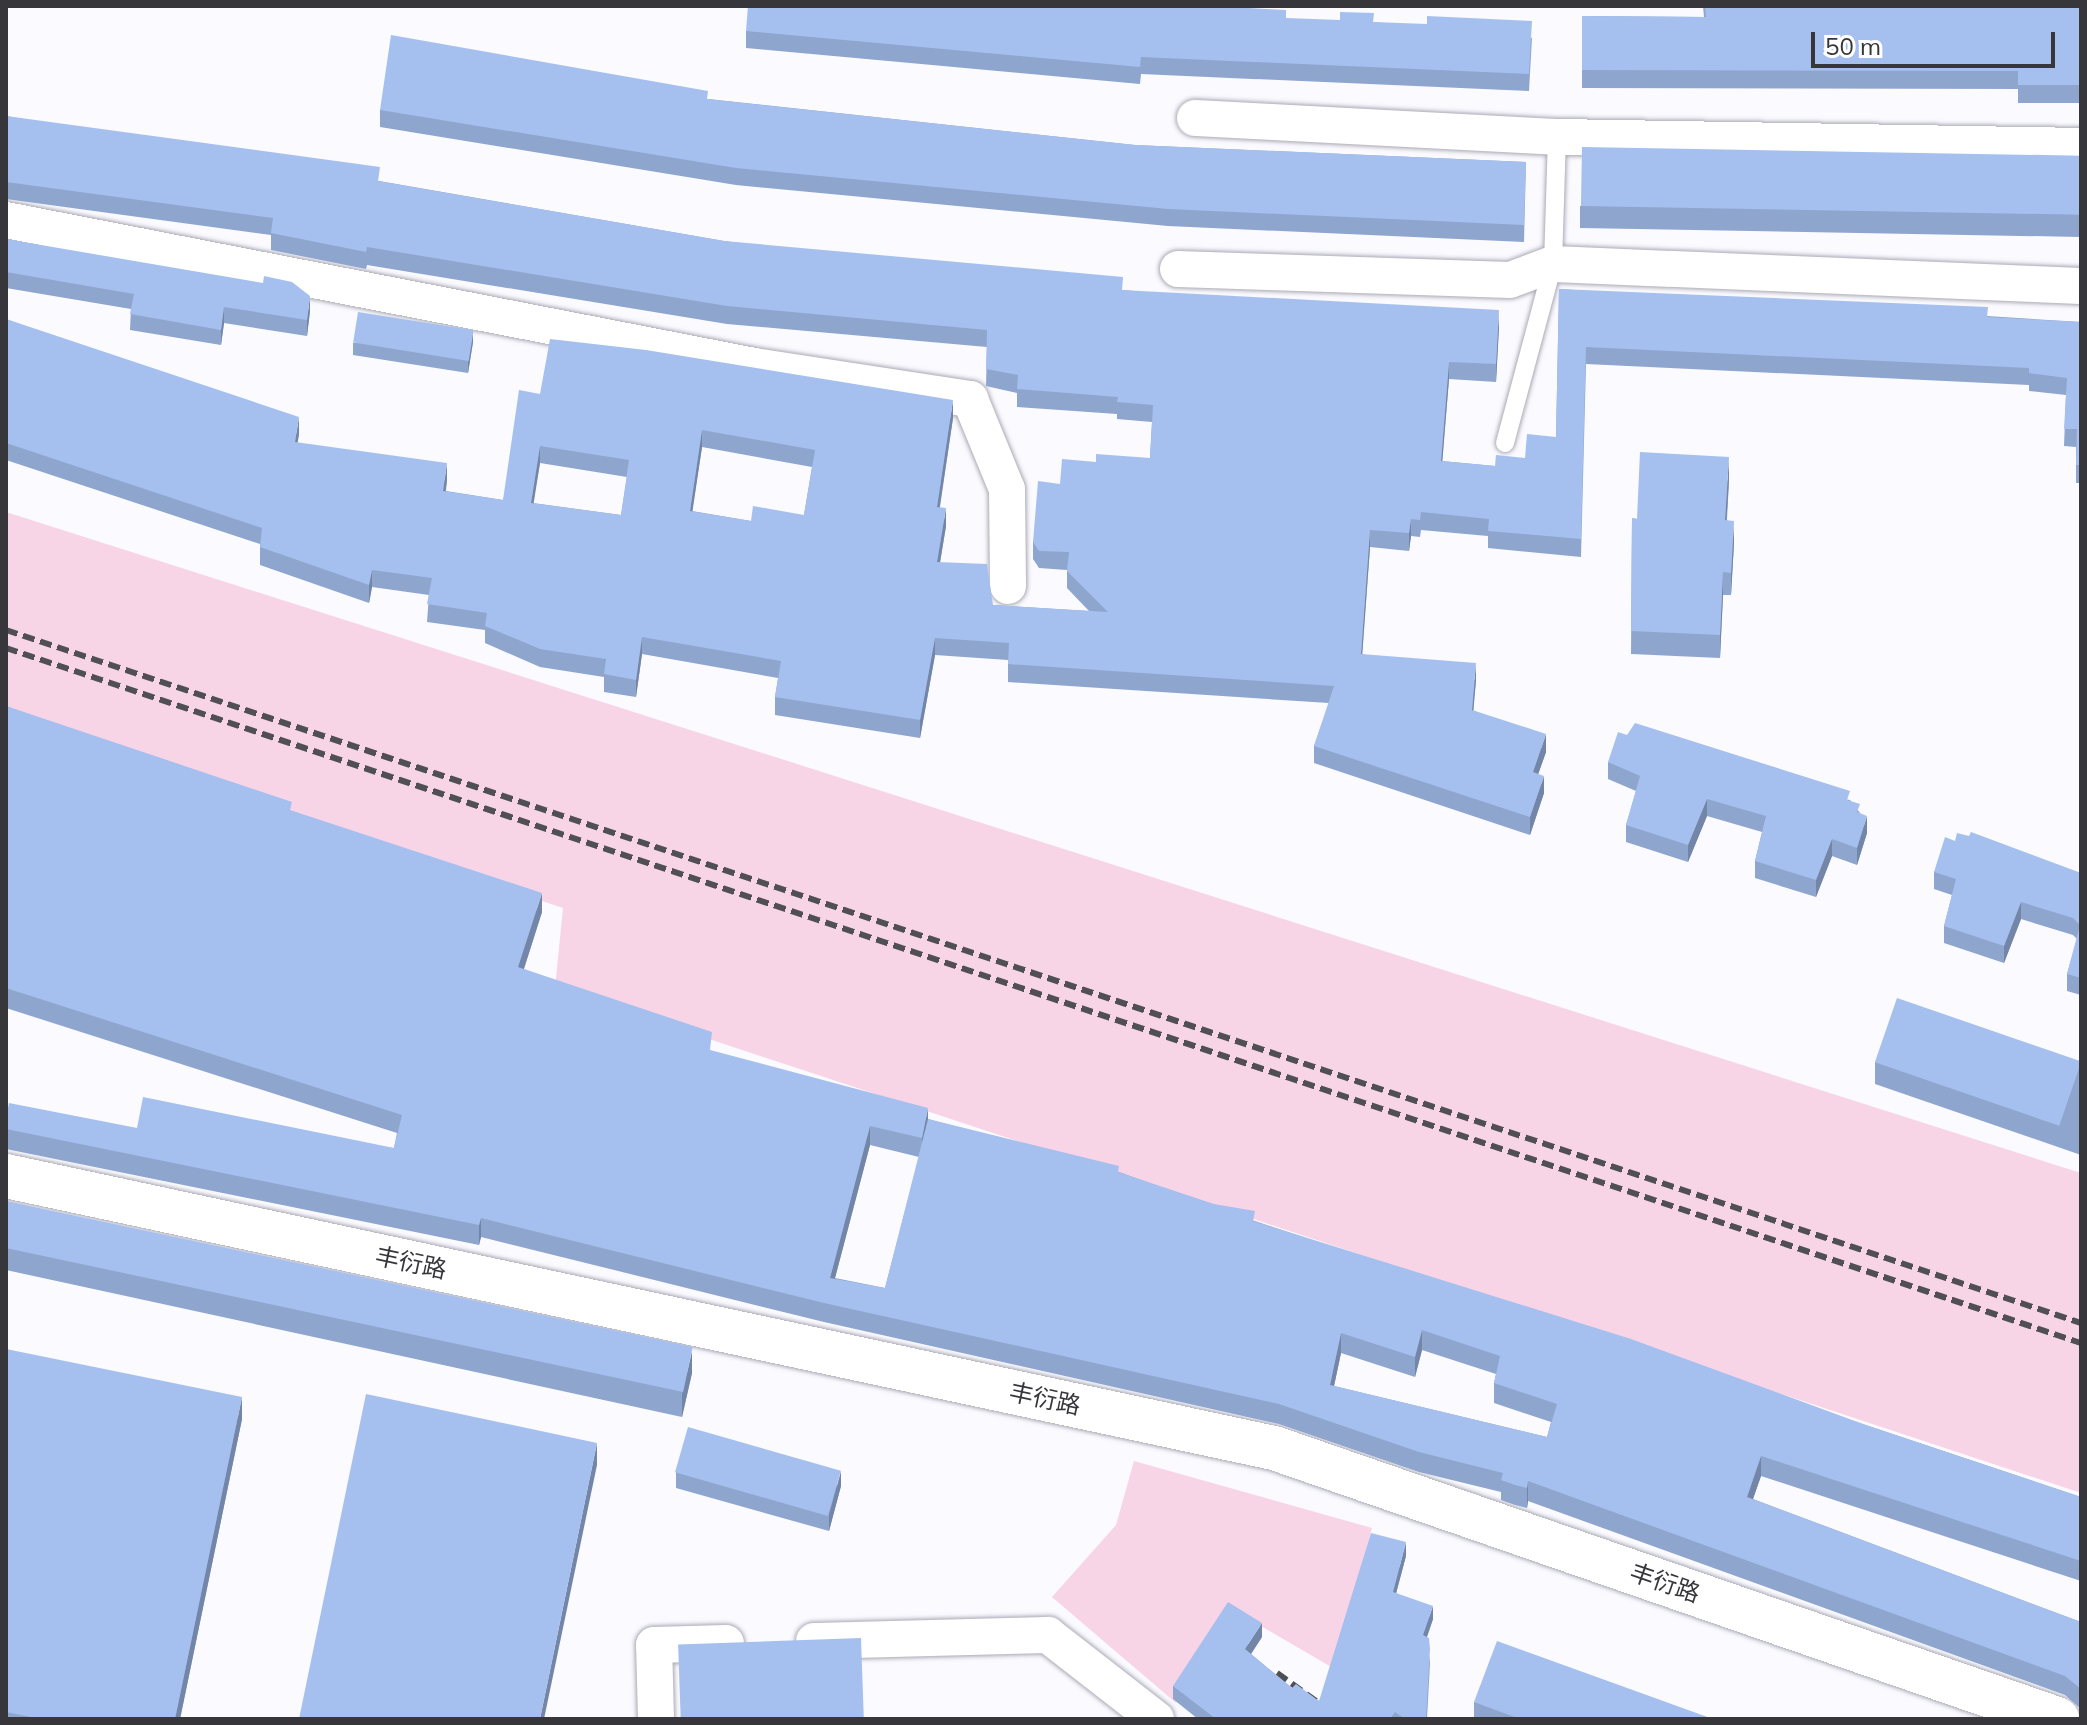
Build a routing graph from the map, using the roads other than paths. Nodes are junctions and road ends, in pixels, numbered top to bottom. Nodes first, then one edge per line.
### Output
1 (1195, 118) dead end
2 (1557, 137) junction
3 (2081, 146) edge
4 (6, 220) edge
5 (1553, 264) junction
6 (1178, 269) dead end
7 (2081, 286) edge
8 (1505, 443) dead end
9 (1008, 586) dead end
10 (6, 1176) edge
11 (656, 1719) edge
12 (1156, 1719) edge
13 (2057, 1719) edge

1 - 2 street
2 - 3 street
2 - 5 lane
4 - 9 street
5 - 6 street
5 - 7 street
5 - 8 lane
10 - 13 street, 丰衍路
11 - 12 street

